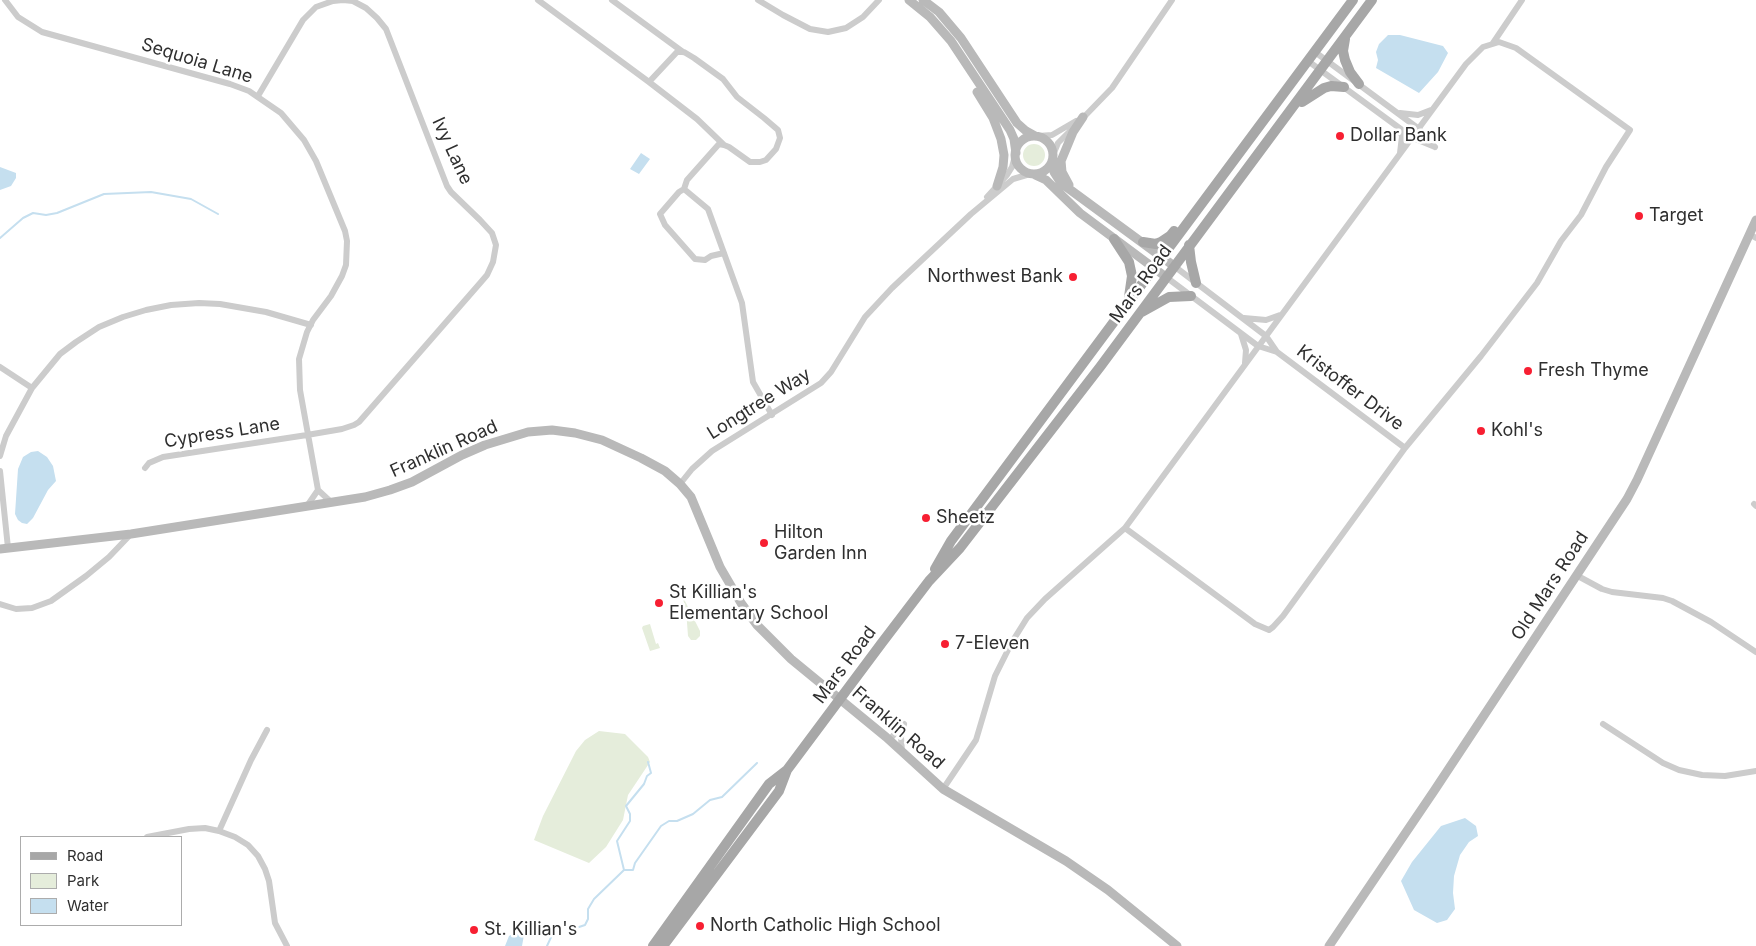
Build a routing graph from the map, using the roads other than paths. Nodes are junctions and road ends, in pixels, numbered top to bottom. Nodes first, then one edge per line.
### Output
1 (5, 0) edge
2 (343, 0) edge
3 (538, 0) edge
4 (612, 0) edge
5 (758, 0) edge
6 (879, 0) edge
7 (909, 0) edge
8 (923, 0) edge
9 (1172, 0) edge
10 (1353, 0) edge
11 (1372, 0) edge
12 (1522, 0) edge
13 (944, 33) junction
14 (1345, 36) junction
15 (1493, 43) junction
16 (684, 52) junction
17 (1315, 52) junction
18 (1308, 61) junction
19 (1328, 61) junction
20 (1320, 70) junction
21 (649, 82) junction
22 (1359, 84) junction
23 (1344, 87) junction
24 (989, 91) junction
25 (258, 96) junction
26 (1293, 108) junction
27 (1434, 108) junction
28 (1398, 112) junction
29 (1084, 117) junction
30 (1399, 127) junction
31 (1419, 129) junction
32 (1037, 136) junction
33 (1413, 138) junction
34 (724, 145) junction
35 (1015, 154) junction
36 (1053, 157) junction
37 (1398, 158) junction
38 (1235, 160) junction
39 (1032, 174) junction
40 (997, 186) junction
41 (684, 189) junction
42 (1074, 191) junction
43 (971, 214) junction
44 (1756, 220) edge
45 (1752, 236) edge
46 (1114, 239) junction
47 (1143, 242) junction
48 (1189, 245) junction
49 (724, 253) junction
50 (1162, 257) junction
51 (1174, 266) junction
52 (1153, 268) junction
53 (1166, 277) junction
54 (1196, 283) junction
55 (1191, 296) junction
56 (1127, 304) junction
57 (1283, 313) junction
58 (1139, 314) junction
59 (1240, 317) junction
60 (311, 325) junction
61 (1240, 333) junction
62 (1266, 336) junction
63 (1258, 346) junction
64 (1277, 352) junction
65 (1244, 365) junction
66 (0, 367) edge
67 (32, 388) junction
68 (772, 415) junction
69 (307, 435) junction
70 (1405, 448) junction
71 (0, 456) edge
72 (145, 468) dead end
73 (0, 471) edge
74 (680, 484) junction
75 (318, 490) junction
76 (331, 502) junction
77 (307, 506) junction
78 (1125, 528) junction
79 (131, 534) junction
80 (4, 549) edge
81 (1576, 575) junction
82 (929, 581) junction
83 (0, 604) edge
84 (1756, 652) edge
85 (840, 699) junction
86 (1603, 724) dead end
87 (267, 730) dead end
88 (888, 740) junction
89 (902, 752) junction
90 (787, 770) junction
91 (1756, 771) edge
92 (943, 789) junction
93 (219, 830) junction
94 (151, 836) edge
95 (287, 946) edge
96 (653, 946) edge
97 (663, 946) edge
98 (1177, 946) edge
99 (1329, 946) edge

1 - 25 street, Sequoia Lane
2 - 25 street, Ivy Lane
2 - 69 street, Ivy Lane
3 - 21 street
4 - 16 street
5 - 6 street
7 - 13 street
8 - 24 street
9 - 29 street
10 - 17 main road, Mars Road
11 - 14 main road, Mars Road
12 - 15 street
13 - 24 street
13 - 40 street
14 - 19 main road, Mars Road
14 - 22 main road
15 - 27 street
15 - 70 street
16 - 21 street
16 - 34 street
17 - 18 main road, Mars Road
17 - 19 street
18 - 20 street
18 - 38 main road, Mars Road
19 - 20 main road, Mars Road
19 - 22 street
20 - 23 street
20 - 26 main road, Mars Road
21 - 34 street
22 - 28 street
23 - 26 main road
23 - 30 street
24 - 32 street
24 - 35 street
25 - 60 street, Sequoia Lane
26 - 48 main road, Mars Road
27 - 28 street
27 - 31 street
28 - 31 street
29 - 32 street
29 - 36 street
29 - 42 street
30 - 33 street
30 - 37 street
31 - 33 street
31 - 33 street
32 - 35 street
32 - 36 street
33 - 37 street
34 - 41 street
35 - 39 street
35 - 40 street
36 - 39 street
36 - 42 street
37 - 57 street
38 - 47 main road
38 - 50 main road, Mars Road
39 - 43 street
39 - 46 street
40 - 43 street
41 - 49 street
41 - 49 street
42 - 47 street
43 - 68 street, Longtree Way
44 - 45 street, Old Mars Road
45 - 81 street, Old Mars Road
46 - 52 street
46 - 56 main road
47 - 50 street
48 - 51 main road, Mars Road
48 - 54 main road
49 - 68 street
50 - 51 street
50 - 52 main road, Mars Road
51 - 53 main road, Mars Road
51 - 54 street, Kristoffer Drive
52 - 53 street
52 - 56 main road, Mars Road
53 - 55 street, Kristoffer Drive
53 - 58 main road, Mars Road
54 - 59 street, Kristoffer Drive
55 - 58 main road
55 - 61 street, Kristoffer Drive
56 - 82 main road, Mars Road
57 - 59 street
57 - 62 street
58 - 82 main road, Mars Road
59 - 62 street, Kristoffer Drive
60 - 67 street
60 - 69 street, Sequoia Lane
61 - 63 street, Kristoffer Drive
61 - 65 street
62 - 63 street
62 - 64 street, Kristoffer Drive
63 - 64 street, Kristoffer Drive
63 - 65 street
64 - 70 street, Kristoffer Drive
65 - 78 street
66 - 67 street
67 - 71 street
68 - 74 street, Longtree Way
69 - 72 street, Cypress Lane
69 - 75 street, Sequoia Lane
70 - 78 street
73 - 80 street
74 - 76 street, Franklin Road
74 - 85 street, Franklin Road
75 - 76 street
75 - 77 street
76 - 77 street, Franklin Road
77 - 79 street, Franklin Road
78 - 92 street
79 - 80 street, Franklin Road
79 - 83 street
81 - 84 street
81 - 99 street, Old Mars Road
82 - 85 main road, Mars Road
85 - 88 street, Franklin Road
85 - 90 main road, Mars Road
86 - 91 street
87 - 93 street
88 - 89 street, Franklin Road
88 - 89 street
89 - 92 street, Franklin Road
90 - 96 main road, Mars Road
90 - 97 main road, Mars Road
92 - 98 street, Franklin Road
93 - 94 street
93 - 95 street

